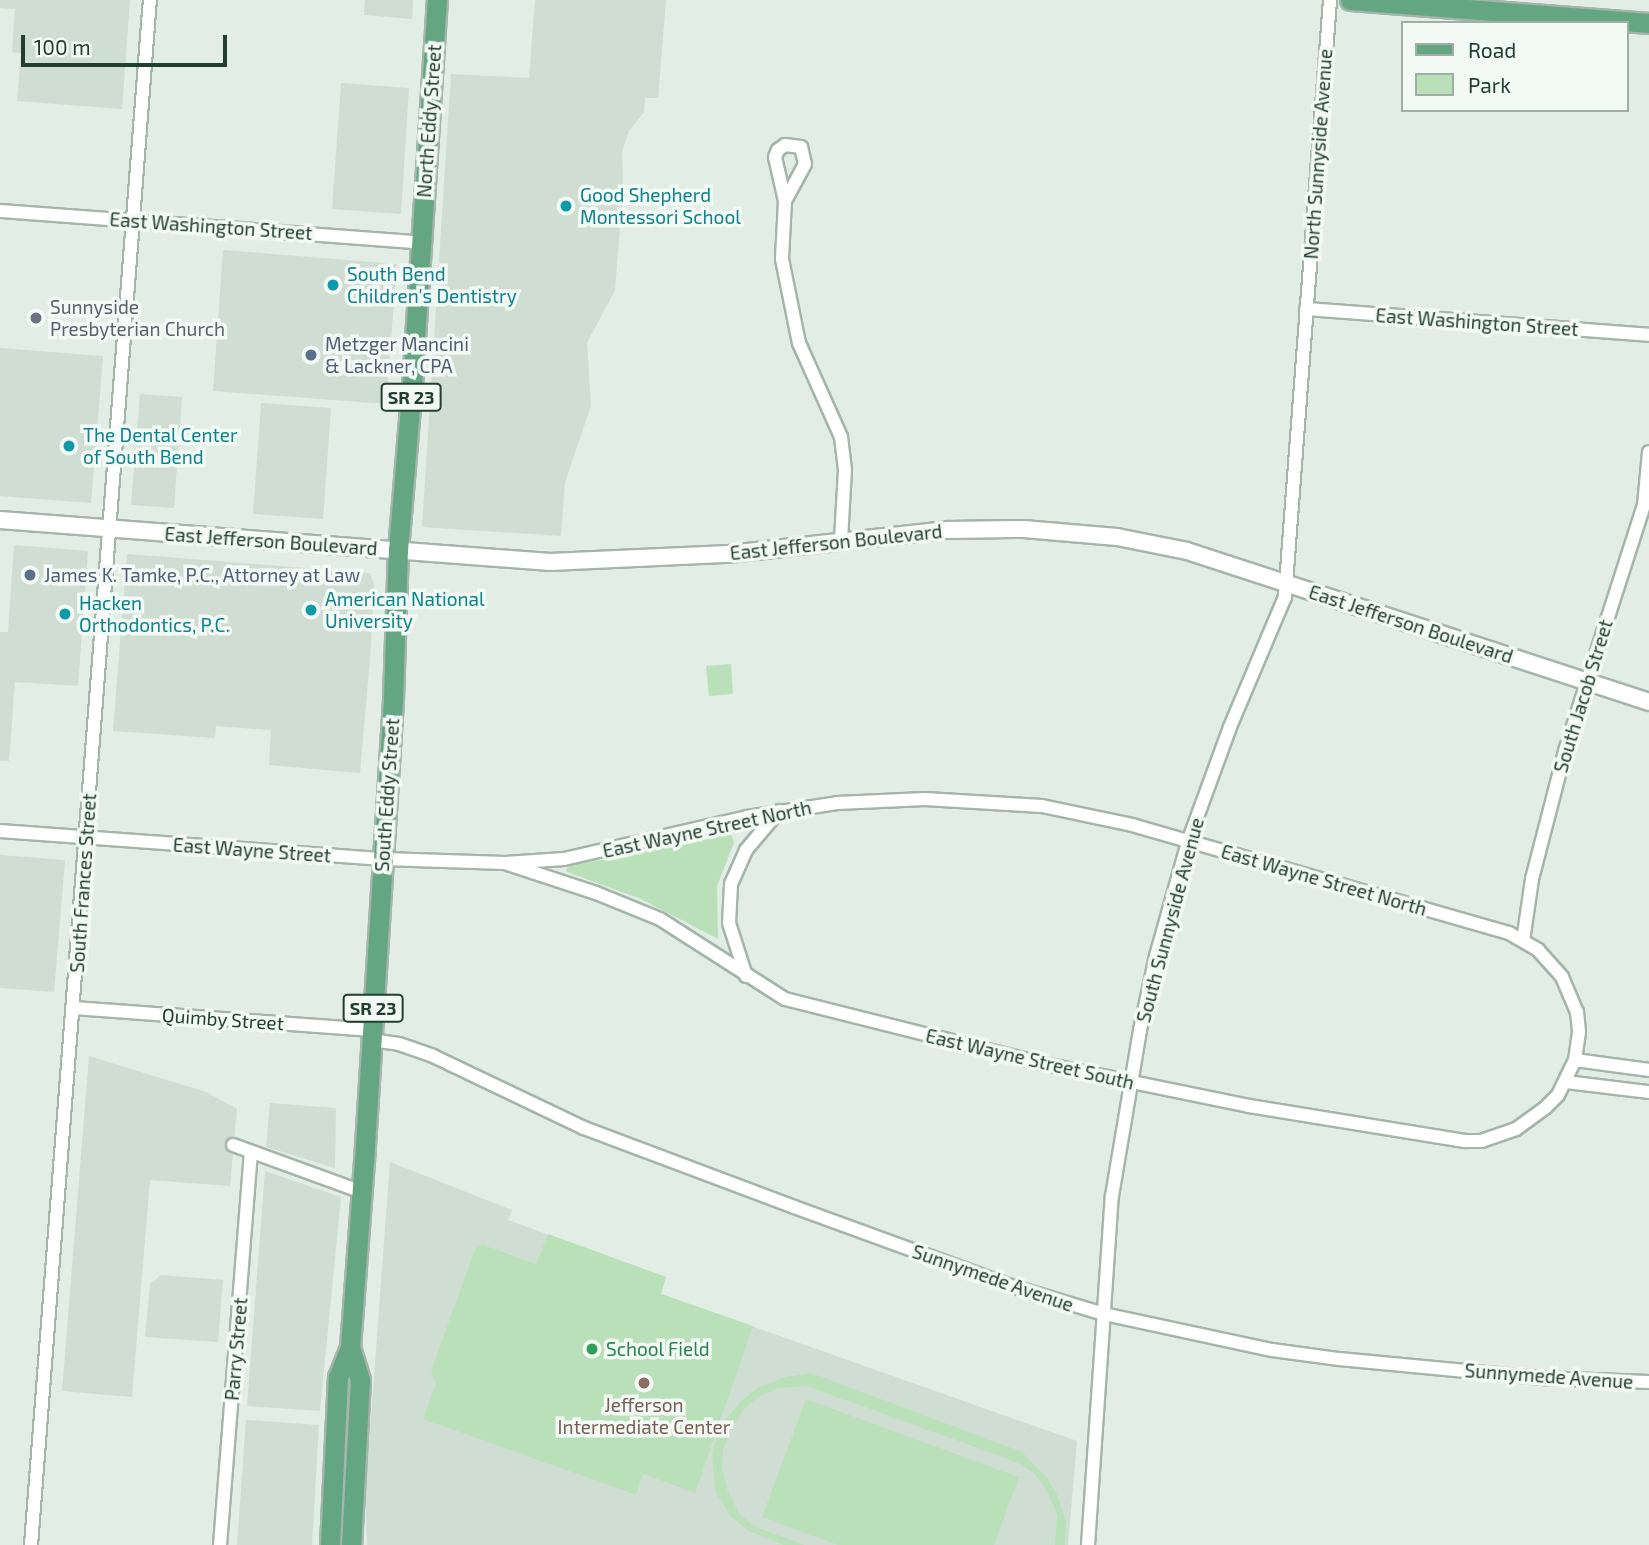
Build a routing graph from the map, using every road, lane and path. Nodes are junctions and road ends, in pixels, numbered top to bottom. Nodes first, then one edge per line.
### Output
1 (150, 0) edge
2 (437, 0) edge
3 (1330, 0) edge
4 (1350, 0) edge
5 (1623, 21) edge
6 (1628, 21) edge
7 (1649, 23) edge
8 (785, 201) dead end
9 (0, 211) edge
10 (134, 220) junction
11 (421, 243) junction
12 (1306, 309) junction
13 (1649, 335) edge
14 (1649, 452) edge
15 (0, 520) edge
16 (111, 528) junction
17 (841, 540) junction
18 (398, 551) junction
19 (1286, 583) junction
20 (1587, 681) junction
21 (1649, 702) edge
22 (779, 811) junction
23 (0, 831) edge
24 (87, 838) junction
25 (1188, 842) junction
26 (383, 859) junction
27 (505, 863) junction
28 (1524, 941) junction
29 (746, 976) junction
30 (74, 1008) junction
31 (371, 1035) junction
32 (1575, 1060) junction
33 (1649, 1070) edge
34 (1130, 1082) junction
35 (1566, 1083) junction
36 (1649, 1092) edge
37 (233, 1145) dead end
38 (251, 1152) junction
39 (362, 1192) junction
40 (1104, 1314) junction
41 (350, 1347) junction
42 (1649, 1382) edge
43 (30, 1545) edge
44 (220, 1545) edge
45 (330, 1545) edge
46 (351, 1545) edge
47 (1088, 1545) edge

1 - 10 street, South Frances Street
2 - 11 main road, North Eddy Street / SR 23
3 - 12 street, North Sunnyside Avenue
4 - 5 main road
6 - 7 main road
8 - 17 street
9 - 10 street, East Washington Street
10 - 11 street, East Washington Street
10 - 16 street, South Frances Street
11 - 18 main road, South Eddy Street / SR 23
12 - 13 street, East Washington Street
12 - 19 street, South Sunnyside Avenue
14 - 20 street, South Jacob Street
15 - 16 street, East Jefferson Boulevard
16 - 18 street, East Jefferson Boulevard
16 - 24 street, South Frances Street
17 - 18 street, East Jefferson Boulevard
17 - 19 street, East Jefferson Boulevard
18 - 26 main road, South Eddy Street / SR 23
19 - 20 street, East Jefferson Boulevard
19 - 25 street, South Sunnyside Avenue
20 - 21 street, East Jefferson Boulevard
20 - 28 street, South Jacob Street
22 - 25 street, East Wayne Street North
22 - 27 street, East Wayne Street North
22 - 29 street
23 - 24 street, East Wayne Street
24 - 26 street, East Wayne Street
24 - 30 street, South Frances Street
25 - 28 street, East Wayne Street North
25 - 34 street, South Sunnyside Avenue
26 - 27 street, East Wayne Street
26 - 31 main road, South Eddy Street / SR 23
27 - 29 street, East Wayne Street South
28 - 32 street, East Wayne Street North
29 - 34 street, East Wayne Street South
30 - 31 street, Quimby Street
30 - 43 street, South Frances Street
31 - 39 main road, South Eddy Street / SR 23
31 - 40 street, Sunnymede Avenue
32 - 33 street
32 - 35 street, East Wayne Street North
34 - 35 street, East Wayne Street South
34 - 40 street, South Sunnyside Avenue
35 - 36 street
37 - 38 street
38 - 39 street
38 - 44 street, Parry Street
39 - 41 main road, South Eddy Street / SR 23
40 - 42 street, Sunnymede Avenue
40 - 47 street, South Sunnyside Avenue
41 - 45 main road, South Eddy Street / SR 23
41 - 46 main road, South Eddy Street / SR 23

